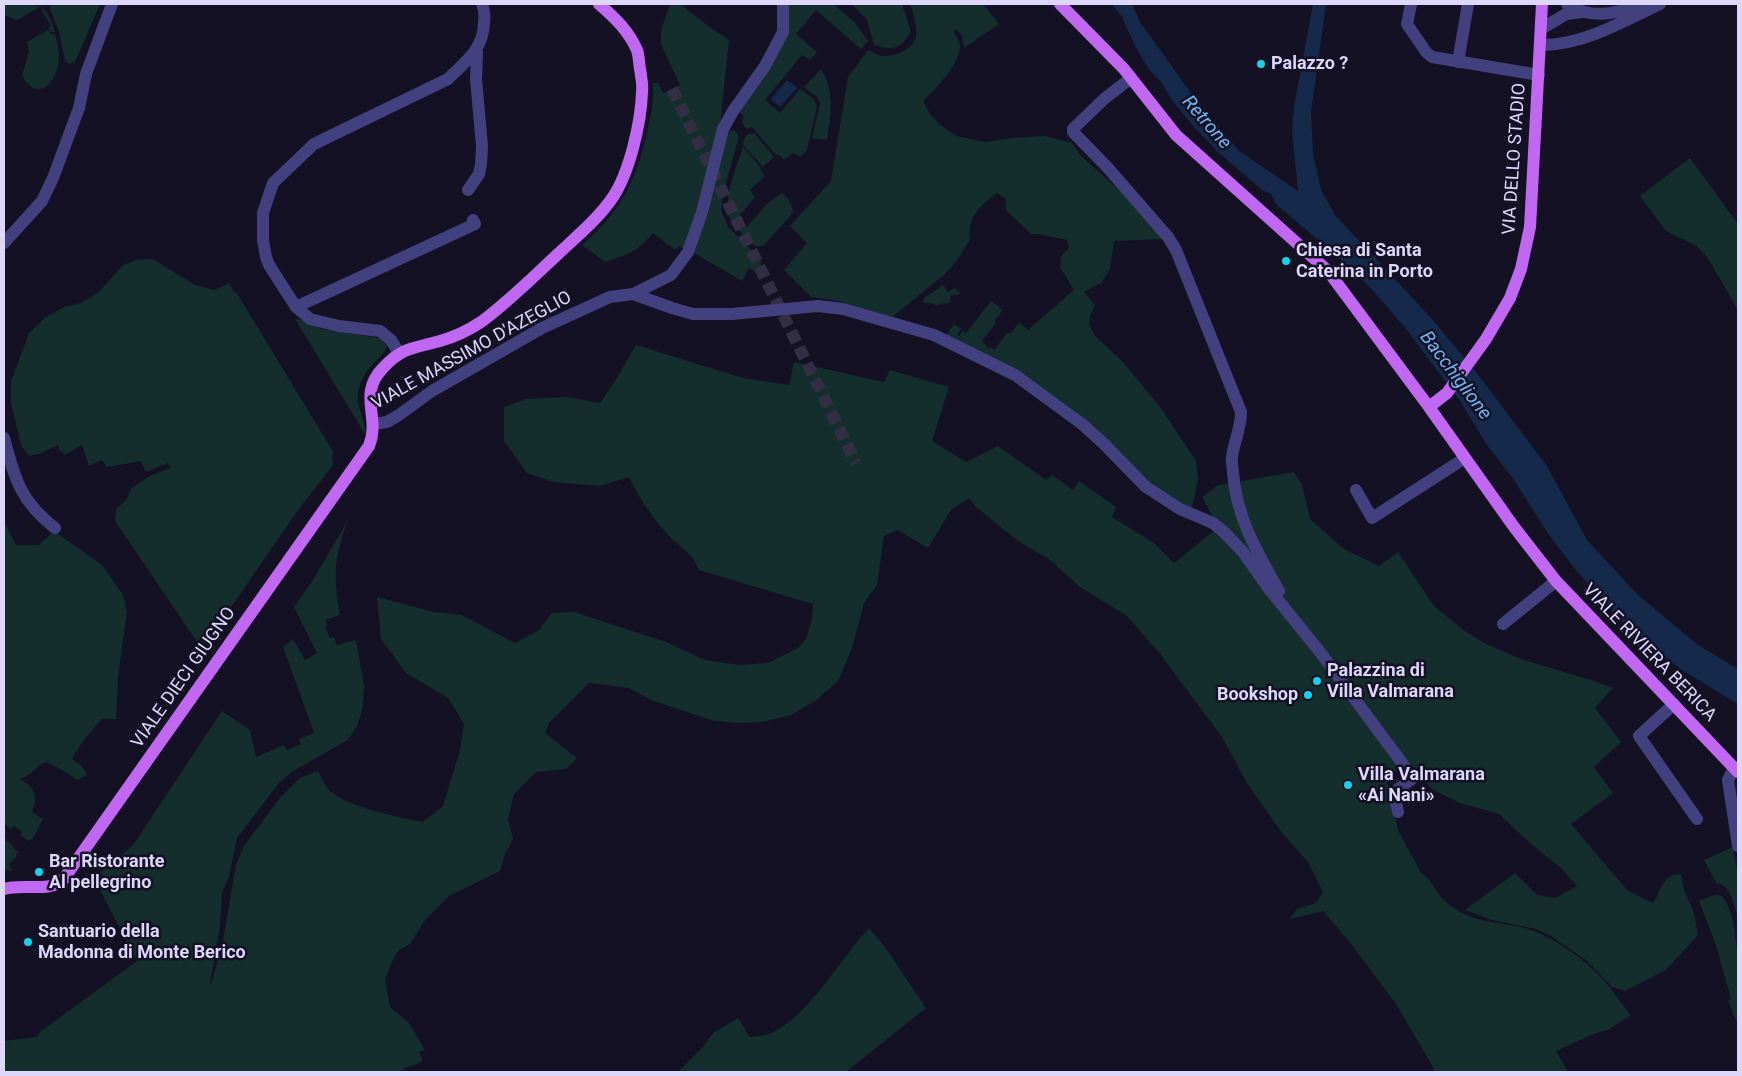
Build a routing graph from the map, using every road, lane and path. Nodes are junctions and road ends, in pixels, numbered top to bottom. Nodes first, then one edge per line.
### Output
1 (112, 4) edge
2 (482, 4) edge
3 (599, 4) edge
4 (783, 4) edge
5 (1060, 4) edge
6 (1411, 4) edge
7 (1468, 4) edge
8 (1542, 4) edge
9 (1567, 4) edge
10 (1642, 4) edge
11 (1660, 4) edge
12 (1583, 12) junction
13 (1541, 29) junction
14 (1540, 45) junction
15 (477, 51) junction
16 (1458, 62) junction
17 (1538, 75) junction
18 (1132, 78) junction
19 (468, 190) dead end
20 (472, 220) dead end
21 (4, 243) edge
22 (633, 294) junction
23 (296, 307) junction
24 (399, 353) junction
25 (1430, 406) junction
26 (374, 424) junction
27 (4, 438) edge
28 (1465, 458) junction
29 (1356, 490) dead end
30 (55, 528) dead end
31 (1556, 581) junction
32 (1285, 610) junction
33 (1503, 624) dead end
34 (1674, 704) junction
35 (1736, 770) edge
36 (1398, 812) dead end
37 (1697, 819) dead end
38 (1738, 846) edge
39 (4, 889) edge

1 - 21 street
2 - 15 street
3 - 24 main road
4 - 22 street, VIALE MASSIMO D'AZEGLIO
5 - 18 main road, VIALE RIVIERA BERICA
6 - 16 street
7 - 16 street
8 - 13 main road, VIA DELLO STADIO
9 - 12 street
10 - 12 street
11 - 14 street
12 - 13 street
13 - 14 main road, VIA DELLO STADIO
14 - 17 main road, VIA DELLO STADIO
15 - 19 street
15 - 23 street
16 - 17 street
17 - 25 main road, VIA DELLO STADIO
18 - 25 main road, VIALE RIVIERA BERICA
18 - 32 street
20 - 23 street
22 - 26 street, VIALE MASSIMO D'AZEGLIO
22 - 32 street
23 - 24 street
24 - 26 main road
25 - 28 main road, VIALE RIVIERA BERICA
26 - 39 main road, VIALE DIECI GIUGNO
27 - 30 street
28 - 29 street
28 - 31 main road, VIALE RIVIERA BERICA
31 - 33 street, VIALE RIVIERA BERICA
31 - 34 main road, VIALE RIVIERA BERICA
32 - 36 street
34 - 35 main road, VIALE RIVIERA BERICA
34 - 37 street
35 - 38 street

